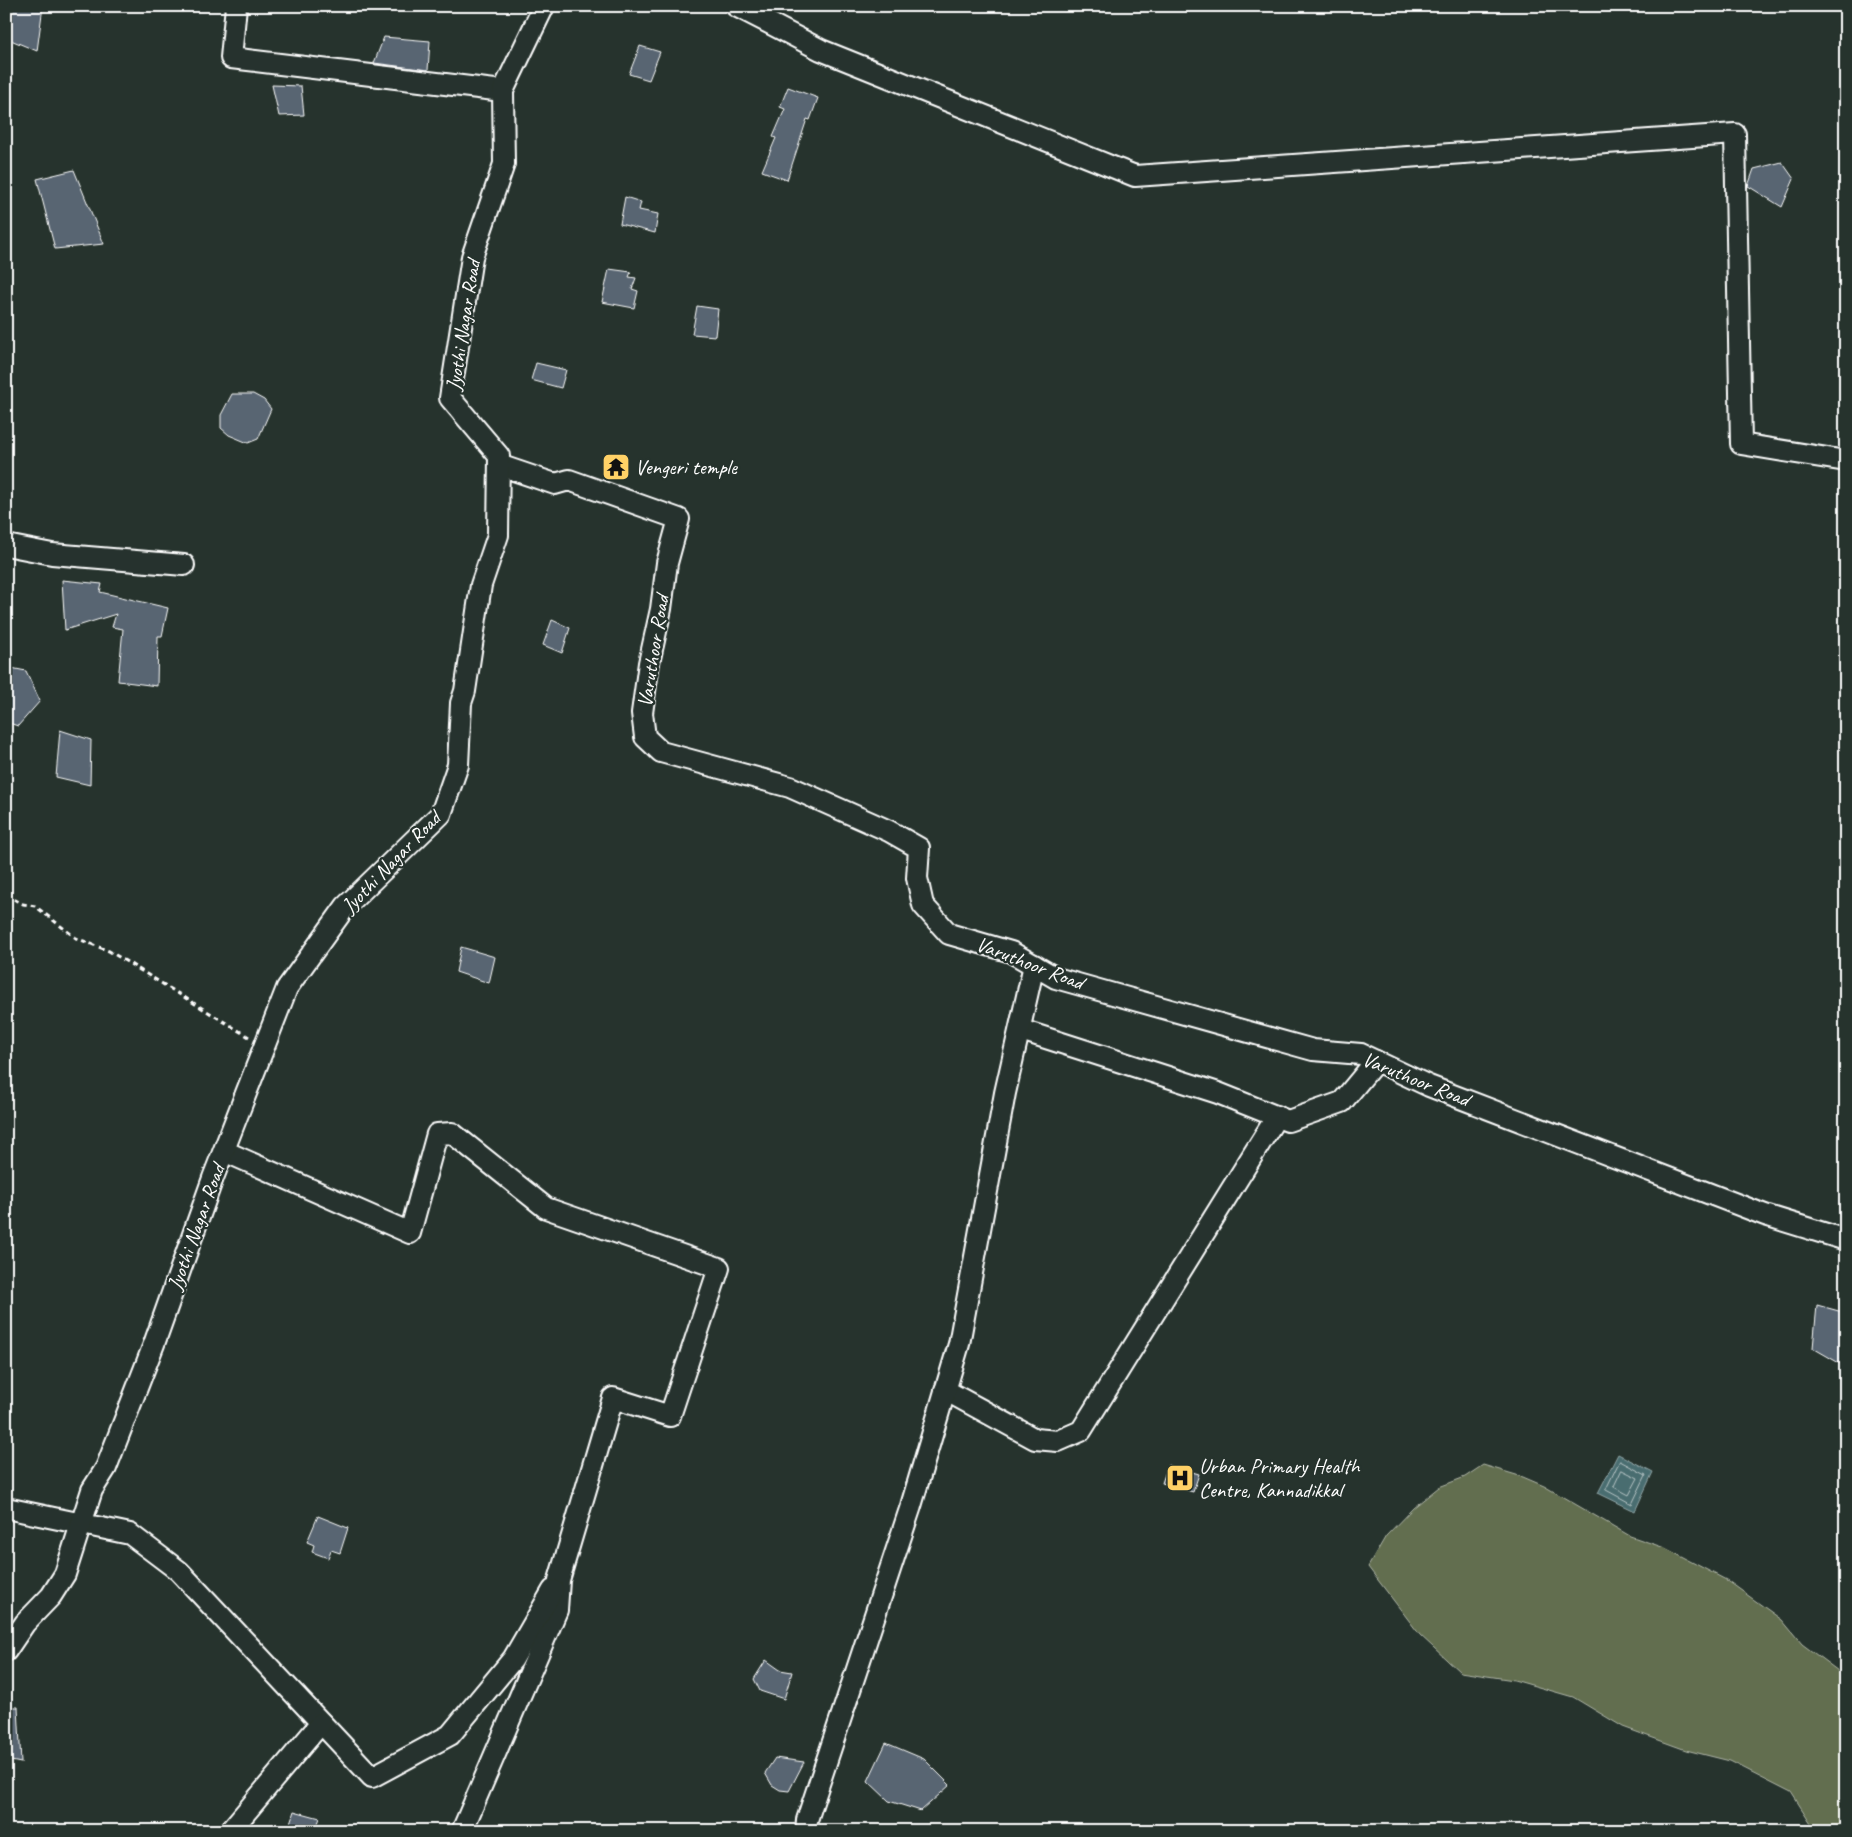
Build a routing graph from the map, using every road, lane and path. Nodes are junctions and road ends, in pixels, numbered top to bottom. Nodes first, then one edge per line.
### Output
1 (236, 6) edge
2 (544, 6) edge
3 (736, 6) edge
4 (503, 91) junction
5 (1846, 461) edge
6 (499, 465) junction
7 (6, 546) edge
8 (184, 565) dead end
9 (6, 895) edge
10 (1034, 965) junction
11 (1021, 1030) junction
12 (246, 1034) dead end
13 (1376, 1061) junction
14 (1277, 1116) junction
15 (224, 1151) junction
16 (1846, 1240) edge
17 (945, 1390) junction
18 (6, 1508) edge
19 (82, 1522) junction
20 (559, 1580) junction
21 (6, 1651) edge
22 (321, 1723) junction
23 (230, 1831) edge
24 (462, 1831) edge
25 (806, 1831) edge

1 - 4 street
2 - 4 street, Jyothi Nagar Road
3 - 5 street
4 - 6 street, Jyothi Nagar Road
6 - 10 street, Varuthoor Road
6 - 15 street, Jyothi Nagar Road
7 - 8 street
9 - 12 path
10 - 11 street
10 - 13 street, Varuthoor Road
11 - 14 street
11 - 17 street
13 - 14 street
13 - 16 street, Varuthoor Road
14 - 17 street
15 - 19 street, Jyothi Nagar Road
15 - 20 street
17 - 25 street
18 - 19 street
19 - 21 street, Jyothi Nagar Road
19 - 22 street
20 - 22 street
20 - 24 street
22 - 23 street

